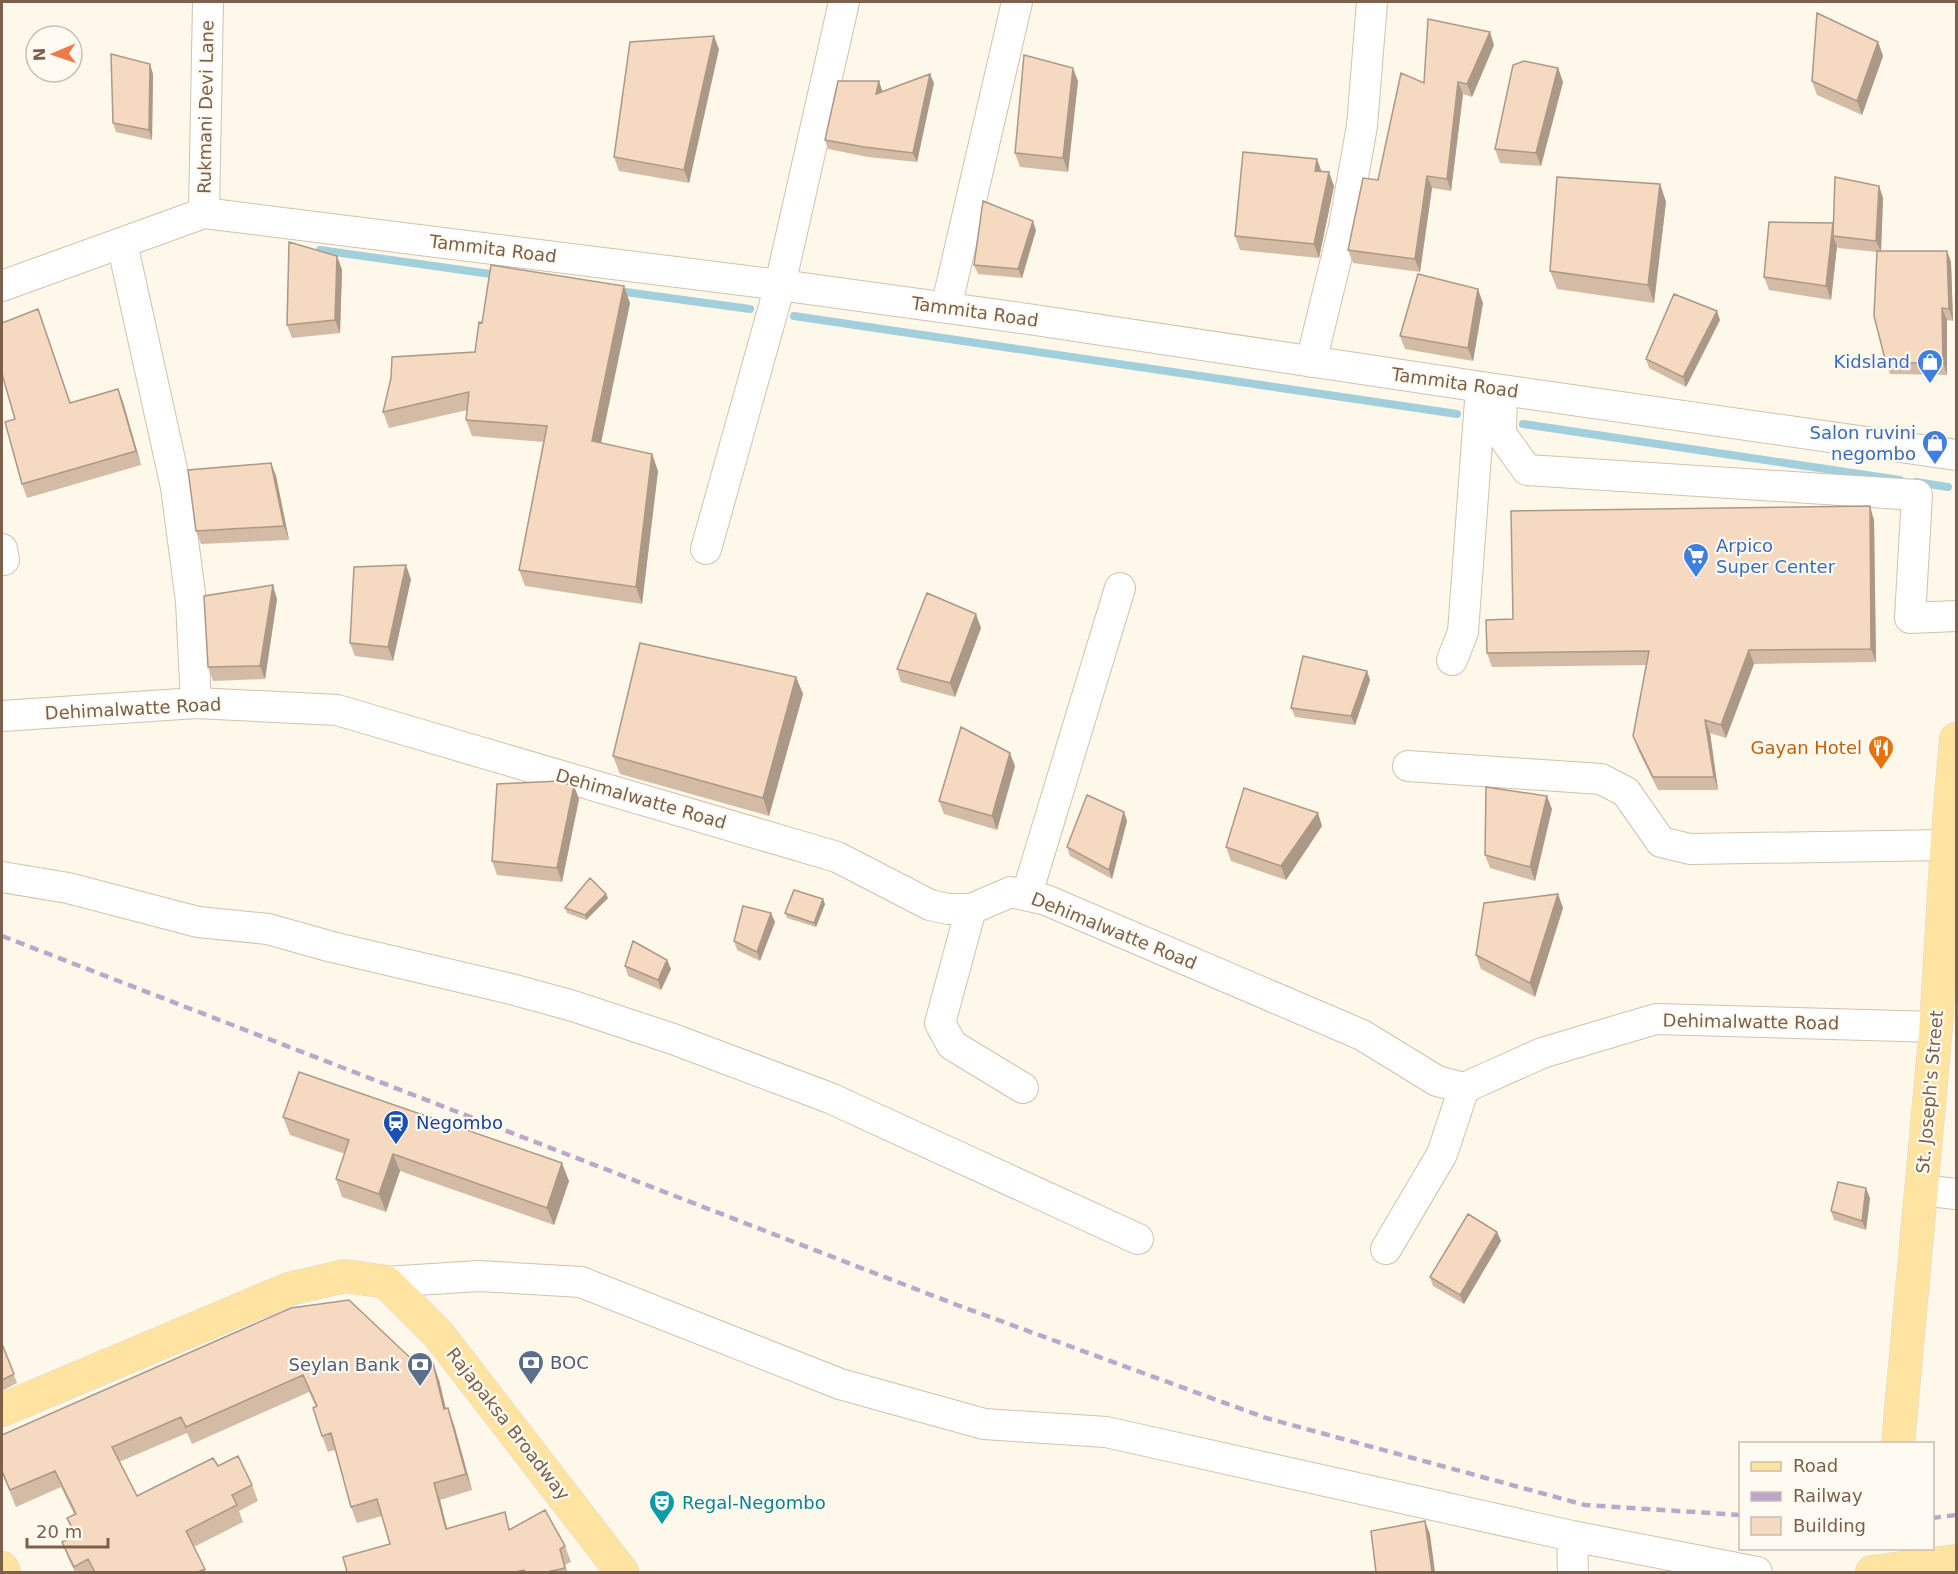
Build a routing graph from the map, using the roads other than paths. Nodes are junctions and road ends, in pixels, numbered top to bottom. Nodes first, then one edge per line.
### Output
1 (208, 2) edge
2 (844, 2) edge
3 (1017, 2) edge
4 (1372, 2) edge
5 (204, 213) junction
6 (122, 243) junction
7 (780, 285) junction
8 (2, 286) edge
9 (946, 308) junction
10 (1311, 362) junction
11 (1492, 389) junction
12 (1956, 455) edge
13 (706, 549) dead end
14 (1120, 588) dead end
15 (1956, 616) edge
16 (1452, 660) dead end
17 (196, 704) junction
18 (2, 716) edge
19 (1956, 739) edge
20 (1408, 766) dead end
21 (1947, 845) junction
22 (2, 877) edge
23 (1027, 894) junction
24 (971, 909) junction
25 (1949, 962) edge
26 (1936, 1027) junction
27 (1023, 1088) dead end
28 (1464, 1088) junction
29 (1921, 1190) junction
30 (1956, 1194) edge
31 (1138, 1239) dead end
32 (1386, 1249) dead end
33 (386, 1282) junction
34 (2, 1410) edge
35 (1898, 1442) edge
36 (1572, 1536) junction
37 (1956, 1560) edge
38 (1880, 1566) edge
39 (2, 1568) edge
40 (4, 1572) edge
41 (622, 1572) edge
42 (1573, 1572) edge
43 (1756, 1572) edge

1 - 5 street, Rukmani Devi Lane
2 - 7 street
3 - 9 street
4 - 10 street
5 - 6 street, Tammita Road
5 - 7 street, Tammita Road
6 - 8 street, Tammita Road
6 - 17 street
7 - 9 street, Tammita Road
7 - 13 street
9 - 10 street, Tammita Road
10 - 11 street, Tammita Road
11 - 12 street, Tammita Road
11 - 15 street
11 - 16 street
14 - 23 street
17 - 18 street, Dehimalwatte Road
17 - 24 street, Dehimalwatte Road
19 - 21 main road, St. Joseph's Street
20 - 21 street
21 - 25 main road, St. Joseph's Street
22 - 31 street
23 - 24 street, Dehimalwatte Road
23 - 28 street, Dehimalwatte Road
24 - 27 street
25 - 26 main road, St. Joseph's Street
26 - 28 street, Dehimalwatte Road
26 - 29 main road, St. Joseph's Street
28 - 32 street
29 - 30 street
29 - 35 main road, St. Joseph's Street
33 - 34 main road
33 - 36 street
33 - 41 main road, Rajapaksa Broadway
36 - 42 street
36 - 43 street
37 - 38 main road
39 - 40 main road

